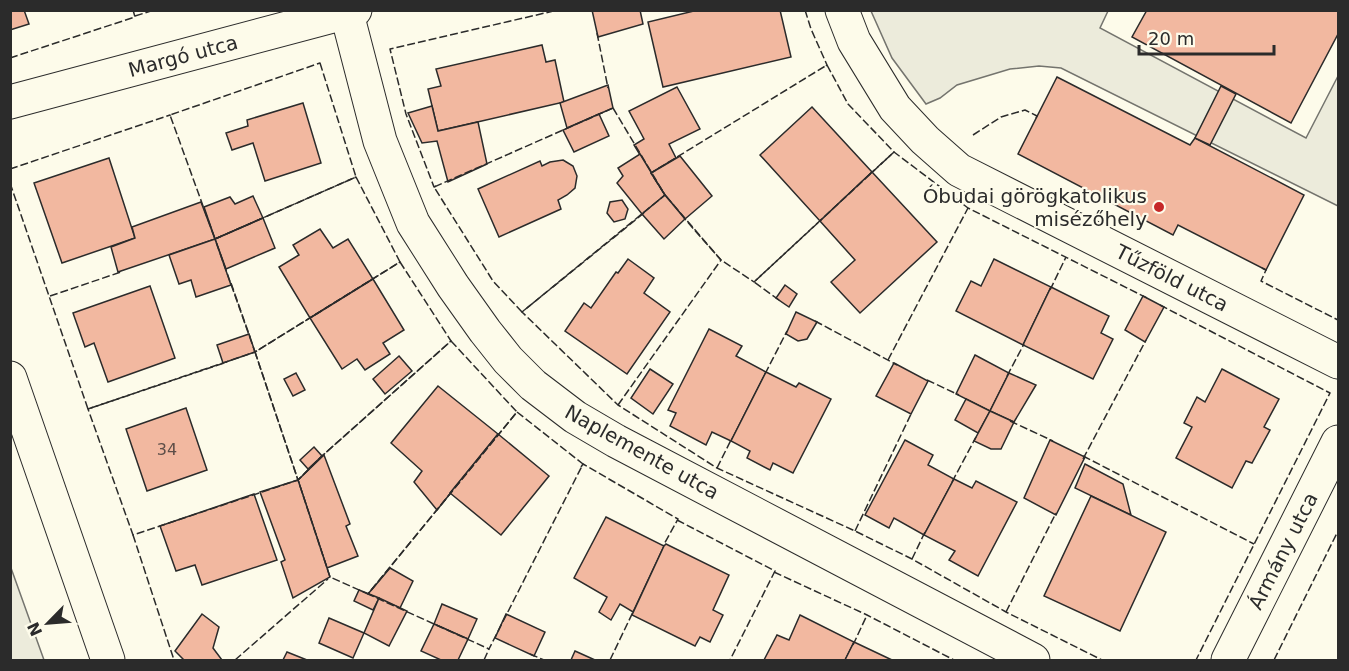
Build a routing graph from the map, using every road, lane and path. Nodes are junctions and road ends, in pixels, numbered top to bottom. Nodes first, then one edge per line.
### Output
1 (842, 10) edge
2 (349, 11) edge
3 (10, 102) edge
4 (1338, 362) edge
5 (10, 378) edge
6 (1338, 442) edge
7 (108, 660) edge
8 (1033, 660) edge
9 (1228, 660) edge

1 - 4 street, Tűzföld utca
2 - 3 street, Margó utca
2 - 8 street, Naplemente utca
5 - 7 street
6 - 9 street, Ármány utca

